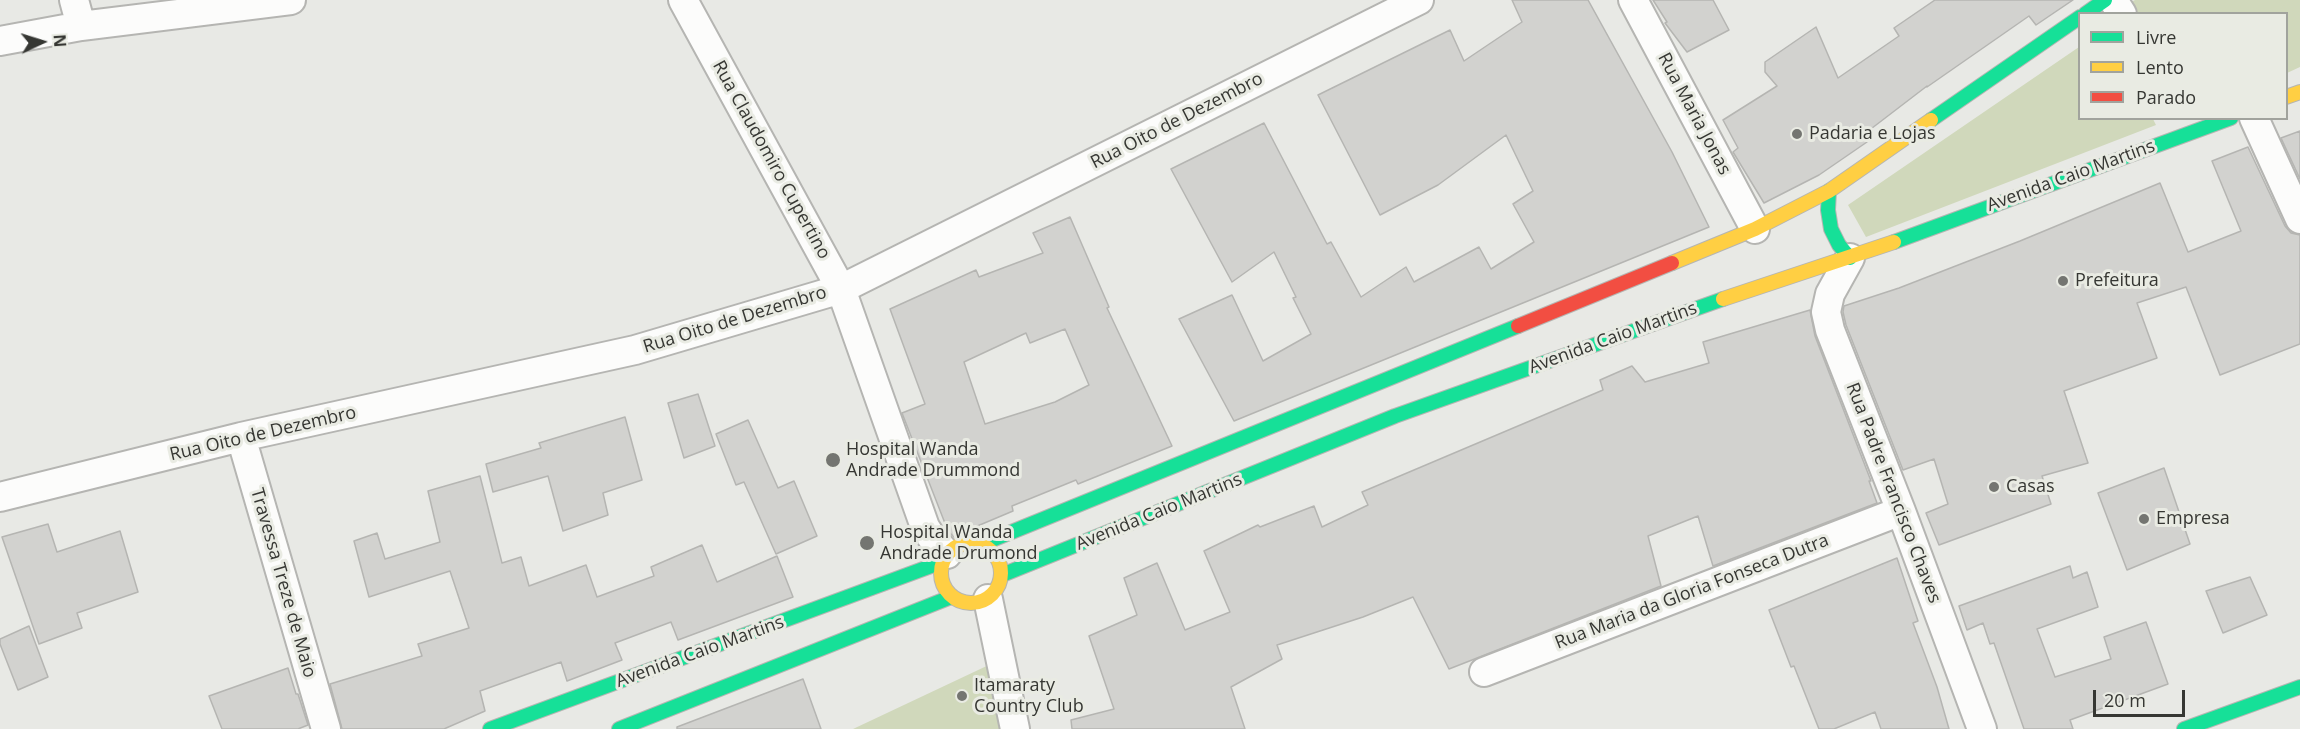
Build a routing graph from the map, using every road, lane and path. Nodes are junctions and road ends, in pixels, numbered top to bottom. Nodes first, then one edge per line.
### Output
1 (291, 0) edge
2 (683, 0) edge
3 (1419, 0) edge
4 (1633, 0) edge
5 (2105, 0) edge
6 (2088, 12) edge
7 (77, 13) edge
8 (2078, 18) edge
9 (0, 40) edge
10 (2219, 120) edge
11 (2255, 120) edge
12 (2189, 125) edge
13 (1829, 191) junction
14 (2300, 219) edge
15 (1755, 229) junction
16 (1850, 258) junction
17 (841, 289) junction
18 (241, 437) junction
19 (0, 497) edge
20 (1901, 511) junction
21 (982, 544) junction
22 (945, 558) junction
23 (1002, 575) junction
24 (951, 597) junction
25 (988, 599) junction
26 (1484, 672) dead end
27 (2300, 687) edge
28 (326, 729) edge
29 (490, 729) edge
30 (619, 729) edge
31 (1015, 729) edge
32 (1982, 729) edge
33 (2184, 729) edge

1 - 7 street
2 - 17 street, Rua Claudomiro Cupertino
3 - 17 street, Rua Oito de Dezembro
4 - 15 street, Rua Maria Jonas
5 - 6 main road
7 - 9 street
8 - 13 main road, Avenida Caio Martins
10 - 12 main road, Avenida Caio Martins
11 - 14 street
12 - 16 main road, Avenida Caio Martins
13 - 15 main road, Avenida Caio Martins
13 - 16 main road
15 - 21 main road, Avenida Caio Martins
16 - 20 street, Rua Padre Francisco Chaves
16 - 23 main road, Avenida Caio Martins
17 - 18 street, Rua Oito de Dezembro
17 - 22 street, Rua Claudomiro Cupertino
18 - 19 street, Rua Oito de Dezembro
18 - 28 street, Travessa Treze de Maio
20 - 26 street, Rua Maria da Gloria Fonseca Dutra
20 - 32 street, Rua Padre Francisco Chaves
21 - 22 main road
21 - 23 main road
22 - 24 main road
22 - 29 main road, Avenida Caio Martins
23 - 25 main road
24 - 25 main road
24 - 30 main road
25 - 31 street
27 - 33 main road

